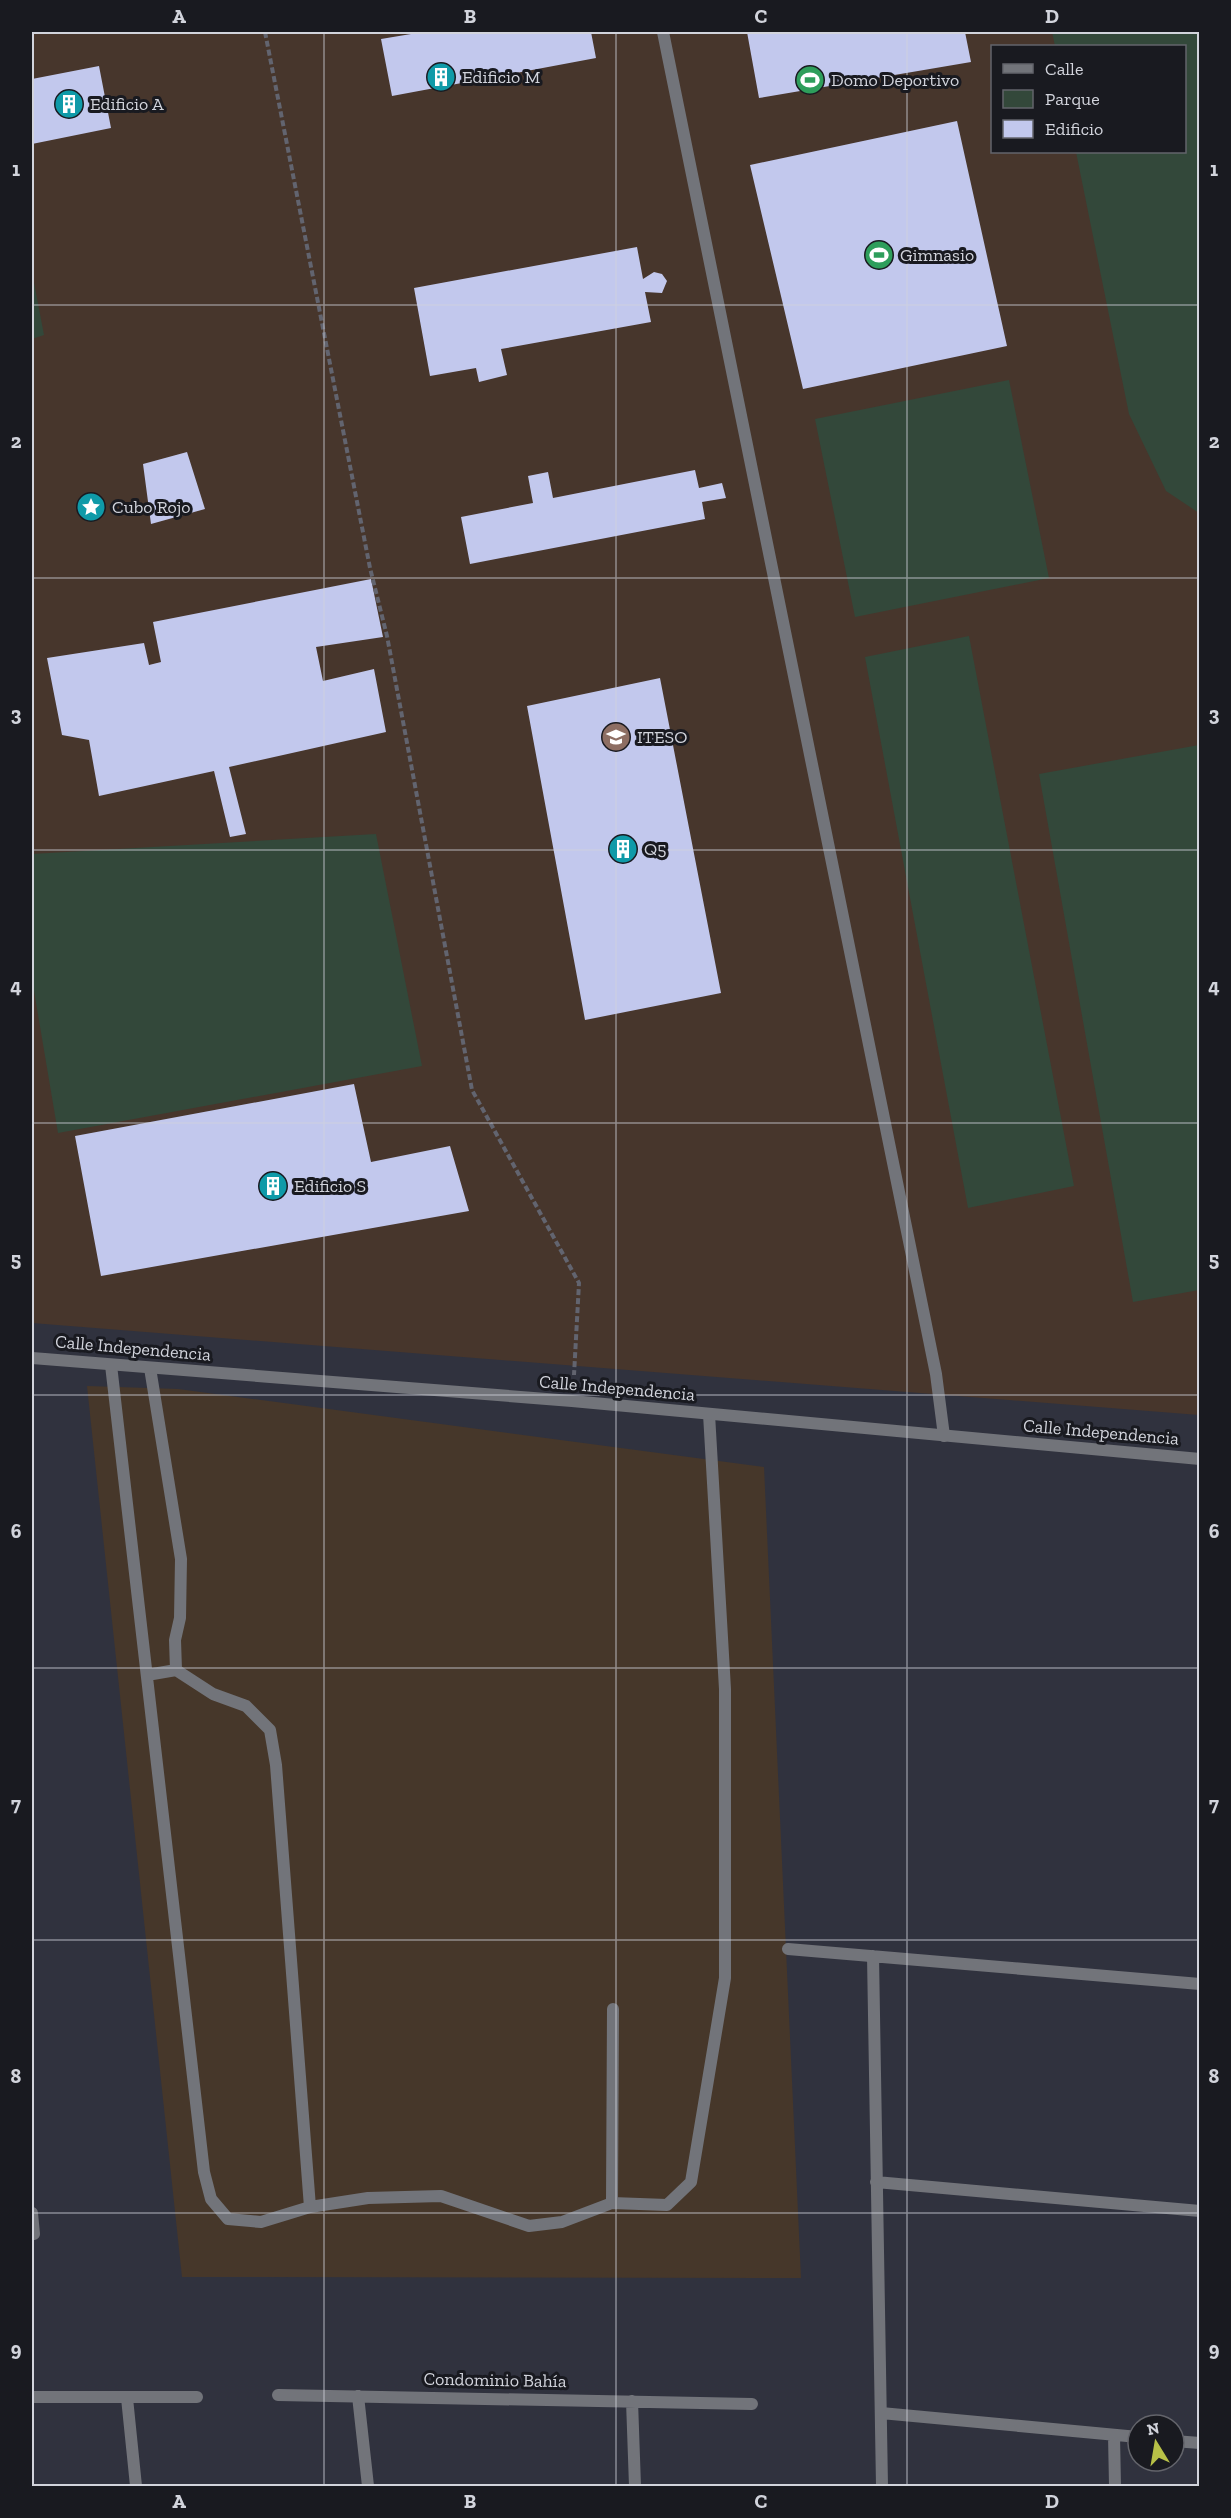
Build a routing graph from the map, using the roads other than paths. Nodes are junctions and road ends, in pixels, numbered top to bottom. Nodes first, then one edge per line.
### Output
1 (663, 32) edge
2 (32, 1358) edge
3 (111, 1365) junction
4 (150, 1368) junction
5 (709, 1414) junction
6 (944, 1436) junction
7 (1200, 1459) edge
8 (176, 1670) junction
9 (147, 1675) junction
10 (788, 1949) dead end
11 (873, 1956) junction
12 (1200, 1984) edge
13 (613, 2009) dead end
14 (876, 2182) junction
15 (612, 2203) junction
16 (310, 2206) junction
17 (1200, 2211) edge
18 (32, 2213) edge
19 (34, 2234) dead end
20 (278, 2395) dead end
21 (358, 2396) junction
22 (32, 2397) edge
23 (197, 2397) dead end
24 (127, 2398) junction
25 (632, 2401) junction
26 (752, 2404) dead end
27 (881, 2413) junction
28 (1114, 2435) junction
29 (1126, 2436) edge
30 (136, 2487) edge
31 (368, 2487) edge
32 (635, 2487) edge
33 (882, 2487) edge
34 (1115, 2487) edge

1 - 6 street
2 - 3 street, Calle Independencia
3 - 4 street, Calle Independencia
3 - 9 street
4 - 5 street, Calle Independencia
4 - 8 street
5 - 6 street, Calle Independencia
5 - 15 street
6 - 7 street, Calle Independencia
8 - 9 street
8 - 16 street
9 - 16 street
10 - 11 street
11 - 12 street
11 - 14 street
13 - 15 street
14 - 17 street
14 - 27 street
15 - 16 street
18 - 19 street
20 - 21 street, Condominio Bahía
21 - 25 street, Condominio Bahía
21 - 31 street
22 - 24 street
23 - 24 street
24 - 30 street
25 - 26 street, Condominio Bahía
25 - 32 street
27 - 28 street
27 - 33 street
28 - 29 street
28 - 34 street

